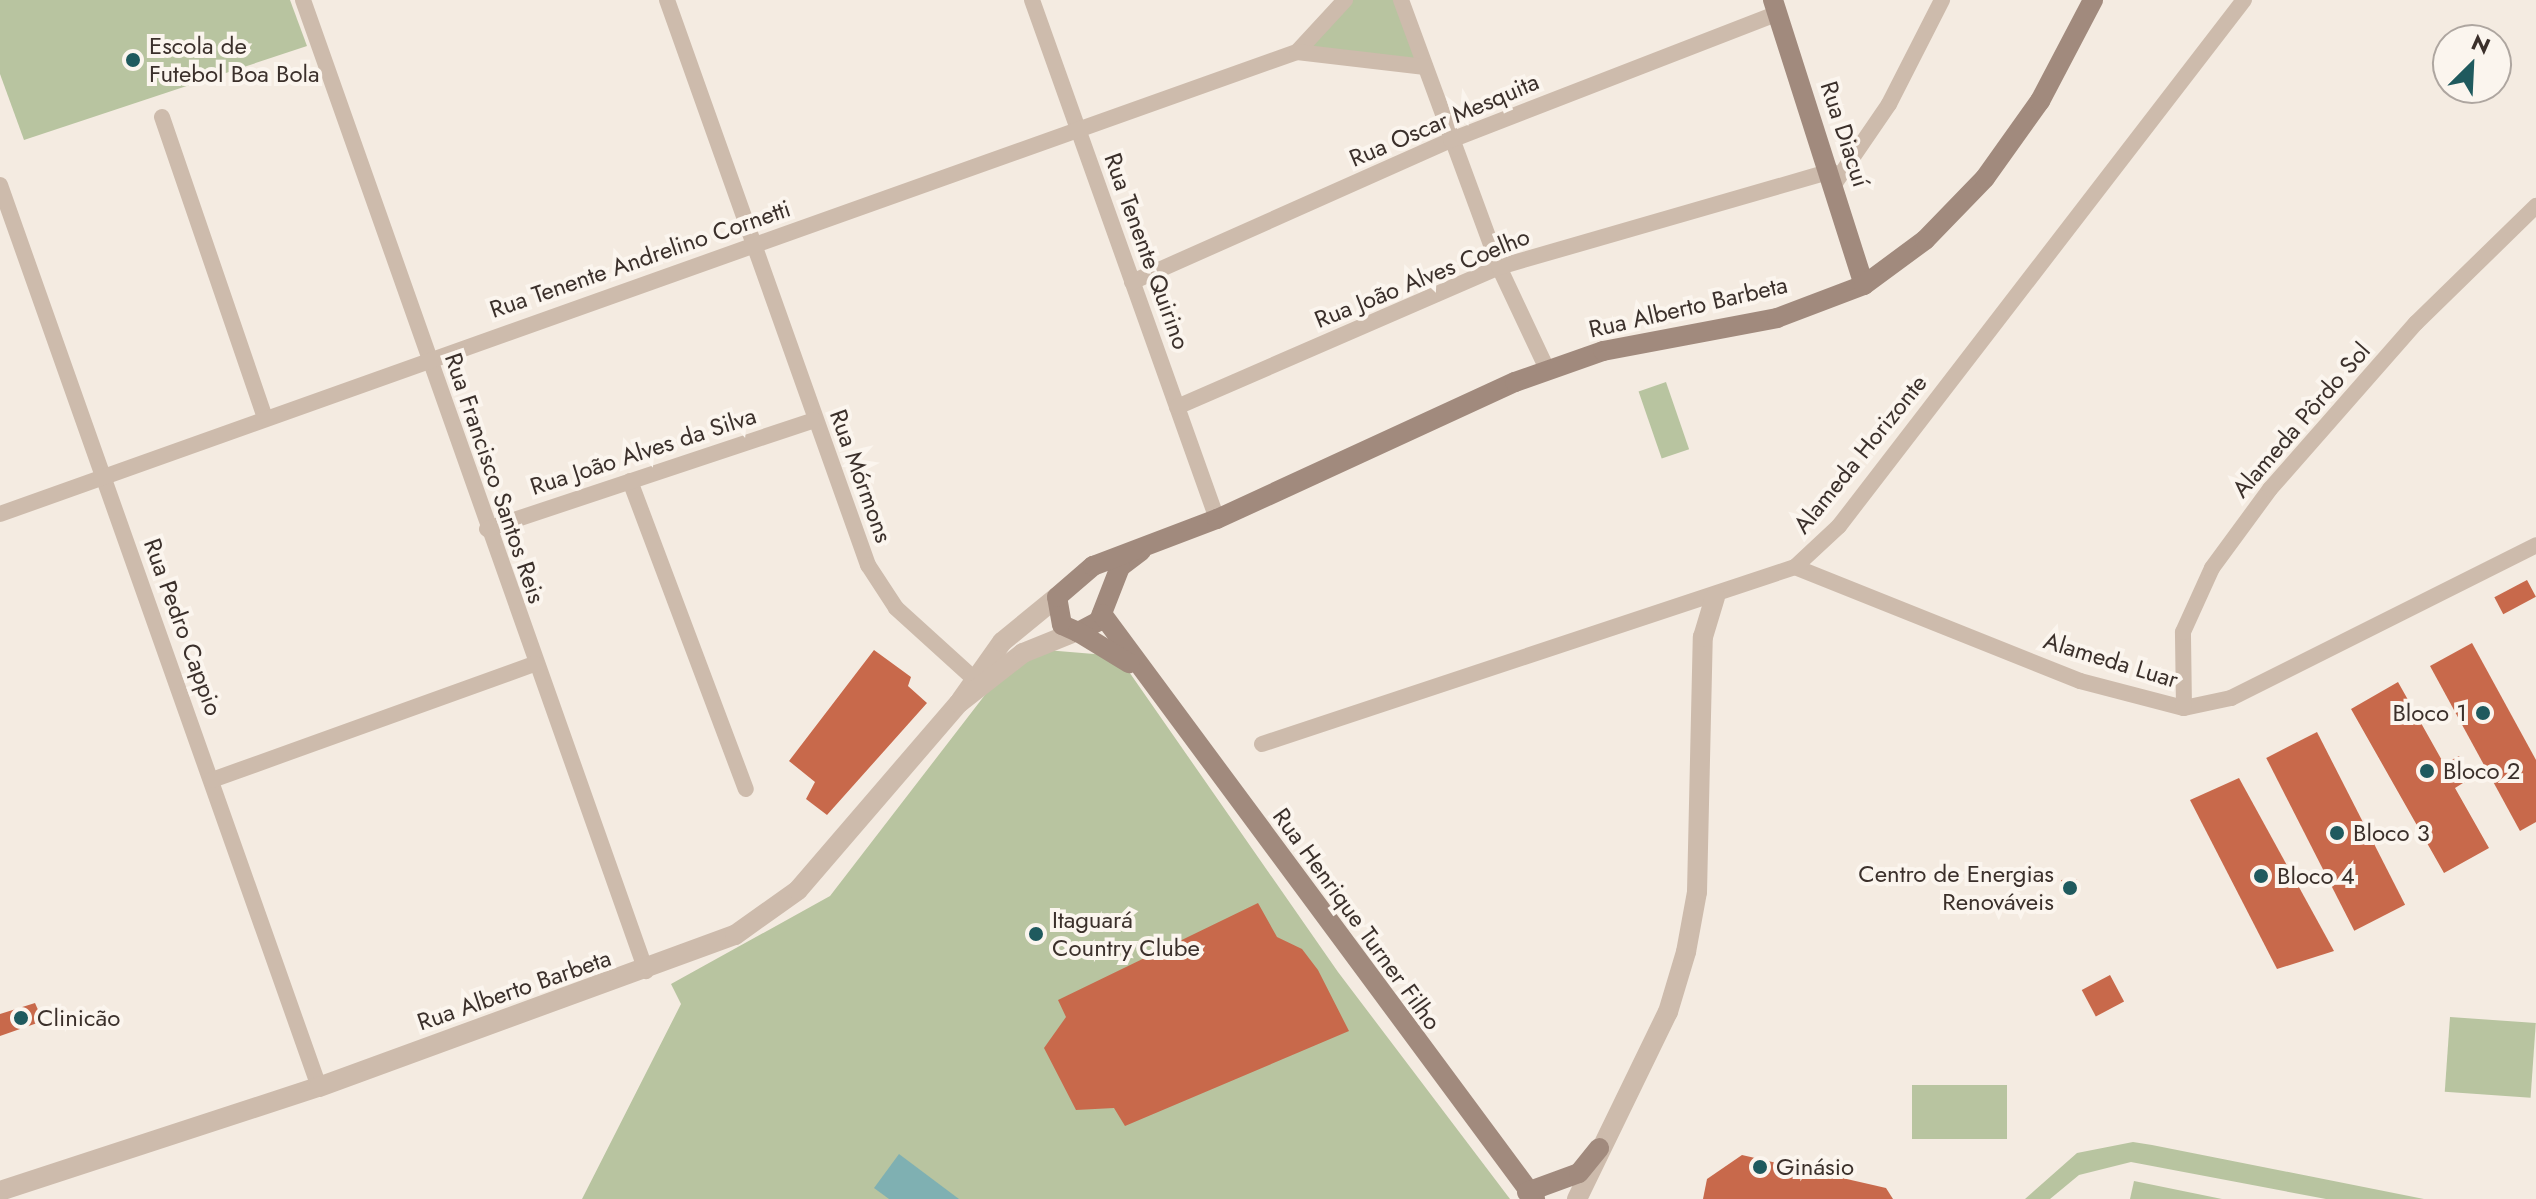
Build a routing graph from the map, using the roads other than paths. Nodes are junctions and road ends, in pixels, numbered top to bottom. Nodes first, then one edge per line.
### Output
1 (303, 0) edge
2 (667, 0) edge
3 (1032, 0) edge
4 (1345, 0) edge
5 (1401, 0) edge
6 (1942, 0) edge
7 (2093, 0) edge
8 (2244, 0) edge
9 (1776, 7) edge
10 (1297, 52) junction
11 (1425, 67) junction
12 (162, 117) dead end
13 (1078, 130) junction
14 (1451, 140) junction
15 (1833, 177) junction
16 (0, 185) edge
17 (2536, 206) edge
18 (753, 245) junction
19 (1499, 267) junction
20 (1132, 282) junction
21 (1864, 285) junction
22 (428, 360) junction
23 (1548, 371) junction
24 (1177, 407) junction
25 (265, 418) junction
26 (814, 420) junction
27 (103, 476) junction
28 (630, 481) junction
29 (0, 514) edge
30 (1217, 519) junction
31 (487, 529) junction
32 (2536, 545) edge
33 (1141, 551) junction
34 (1795, 567) junction
35 (1062, 592) junction
36 (1715, 597) junction
37 (1102, 613) junction
38 (1076, 632) junction
39 (535, 664) junction
40 (1146, 676) junction
41 (977, 682) junction
42 (2184, 708) junction
43 (1262, 744) dead end
44 (212, 780) junction
45 (746, 789) dead end
46 (646, 971) junction
47 (319, 1087) junction
48 (1599, 1148) junction
49 (0, 1191) edge
50 (1530, 1197) edge
51 (1577, 1199) edge
52 (1595, 1199) edge

1 - 22 street, Rua Francisco Santos Reis
2 - 18 street, Rua Mórmons
3 - 13 street, Rua Tenente Quirino
4 - 10 street
5 - 11 street
6 - 15 street
7 - 21 main road, Rua Alberto Barbeta
8 - 34 street, Alameda Horizonte
9 - 14 street, Rua Oscar Mesquita
9 - 15 main road, Rua Diacuí
10 - 11 street
10 - 13 street, Rua Tenente Andrelino Cornetti
11 - 14 street
12 - 25 street
13 - 18 street, Rua Tenente Andrelino Cornetti
13 - 20 street, Rua Tenente Quirino
14 - 19 street
14 - 20 street, Rua Oscar Mesquita
15 - 19 street, Rua João Alves Coelho
15 - 21 main road, Rua Diacuí
16 - 27 street, Rua Pedro Cappio
17 - 42 street, Alameda Pôrdo Sol
18 - 22 street, Rua Tenente Andrelino Cornetti
18 - 26 street, Rua Mórmons
19 - 23 street
19 - 24 street, Rua João Alves Coelho
20 - 24 street, Rua Tenente Quirino
21 - 23 main road, Rua Alberto Barbeta
22 - 25 street, Rua Tenente Andrelino Cornetti
22 - 31 street, Rua Francisco Santos Reis
23 - 30 main road, Rua Alberto Barbeta
24 - 30 street, Rua Tenente Quirino
25 - 27 street, Rua Tenente Andrelino Cornetti
26 - 28 street, Rua João Alves da Silva
26 - 41 street, Rua Mórmons
27 - 29 street, Rua Tenente Andrelino Cornetti
27 - 44 street, Rua Pedro Cappio
28 - 31 street, Rua João Alves da Silva
28 - 45 street
30 - 33 main road, Rua Alberto Barbeta
31 - 39 street, Rua Francisco Santos Reis
32 - 42 street, Alameda Luar
33 - 35 main road, Rua Alberto Barbeta
33 - 37 main road
34 - 36 street, Alameda Horizonte
34 - 42 street, Alameda Luar
35 - 37 main road, Rua Henrique Turner Filho
35 - 38 main road
35 - 41 street
36 - 43 street, Alameda Horizonte
36 - 48 street
37 - 38 main road
37 - 40 main road, Rua Henrique Turner Filho
38 - 40 main road
38 - 41 street
39 - 44 street
39 - 46 street, Rua Francisco Santos Reis
40 - 50 main road, Rua Henrique Turner Filho
41 - 46 street, Rua Alberto Barbeta
44 - 47 street, Rua Pedro Cappio
46 - 47 street, Rua Alberto Barbeta
47 - 49 street, Rua Alberto Barbeta
48 - 50 main road
48 - 51 street
48 - 52 street

